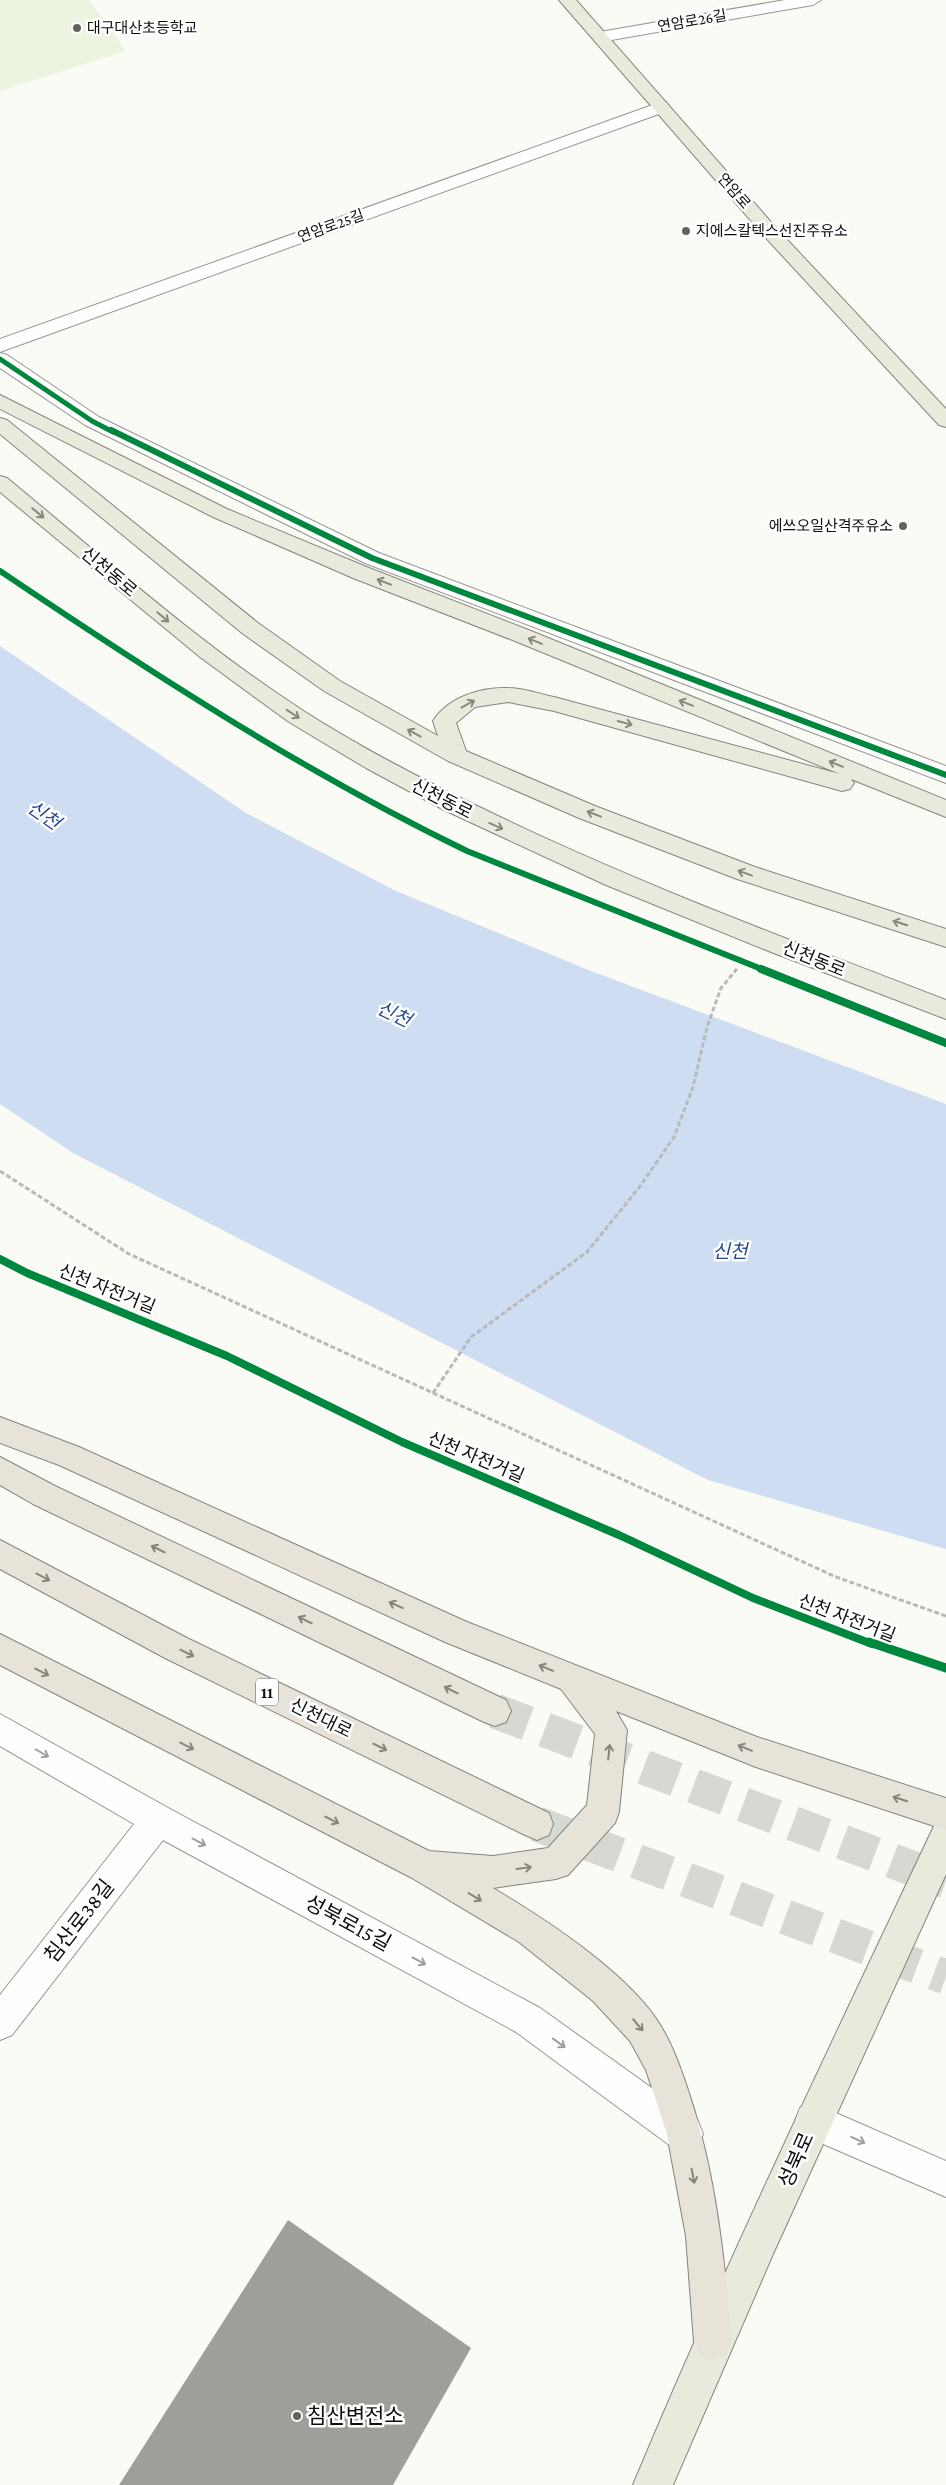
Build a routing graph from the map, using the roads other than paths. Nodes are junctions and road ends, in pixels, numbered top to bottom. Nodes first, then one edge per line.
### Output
1 (568, 0) edge
2 (813, 0) edge
3 (600, 37) junction
4 (661, 107) junction
5 (0, 346) edge
6 (0, 359) edge
7 (0, 401) edge
8 (946, 421) edge
9 (0, 424) edge
10 (0, 482) edge
11 (456, 756) junction
12 (946, 774) edge
13 (946, 810) edge
14 (946, 938) edge
15 (946, 1010) edge
16 (0, 1430) edge
17 (0, 1470) edge
18 (0, 1554) edge
19 (0, 1648) edge
20 (572, 1678) junction
21 (495, 1711) tunnel mouth
22 (0, 1729) edge
23 (946, 1814) edge
24 (158, 1820) junction
25 (537, 1824) tunnel mouth
26 (946, 1837) edge
27 (424, 1866) junction
28 (0, 2023) edge
29 (813, 2121) junction
30 (685, 2134) junction
31 (946, 2179) edge
32 (713, 2342) junction
33 (653, 2485) edge

1 - 3 main road, 연암로
2 - 3 street, 연암로26길
3 - 4 main road, 연암로
4 - 5 street, 연암로25길
4 - 8 main road, 연암로
6 - 12 street
13 -> 7 main road
11 -> 9 main road
10 -> 15 main road, 신천동로
11 -> 13 main road
14 -> 11 main road
20 -> 16 highway
21 -> 17 highway
18 -> 25 highway, 신천대로 / 11
19 -> 27 highway
23 -> 20 highway
27 -> 20 highway
22 -> 24 street, 성북로15길
24 - 28 street, 침산로38길
24 -> 30 street, 성북로15길
26 - 29 main road, 성북로
27 -> 30 highway
29 -> 31 street
29 - 32 main road, 성북로
30 -> 32 highway
32 - 33 main road, 성북로

